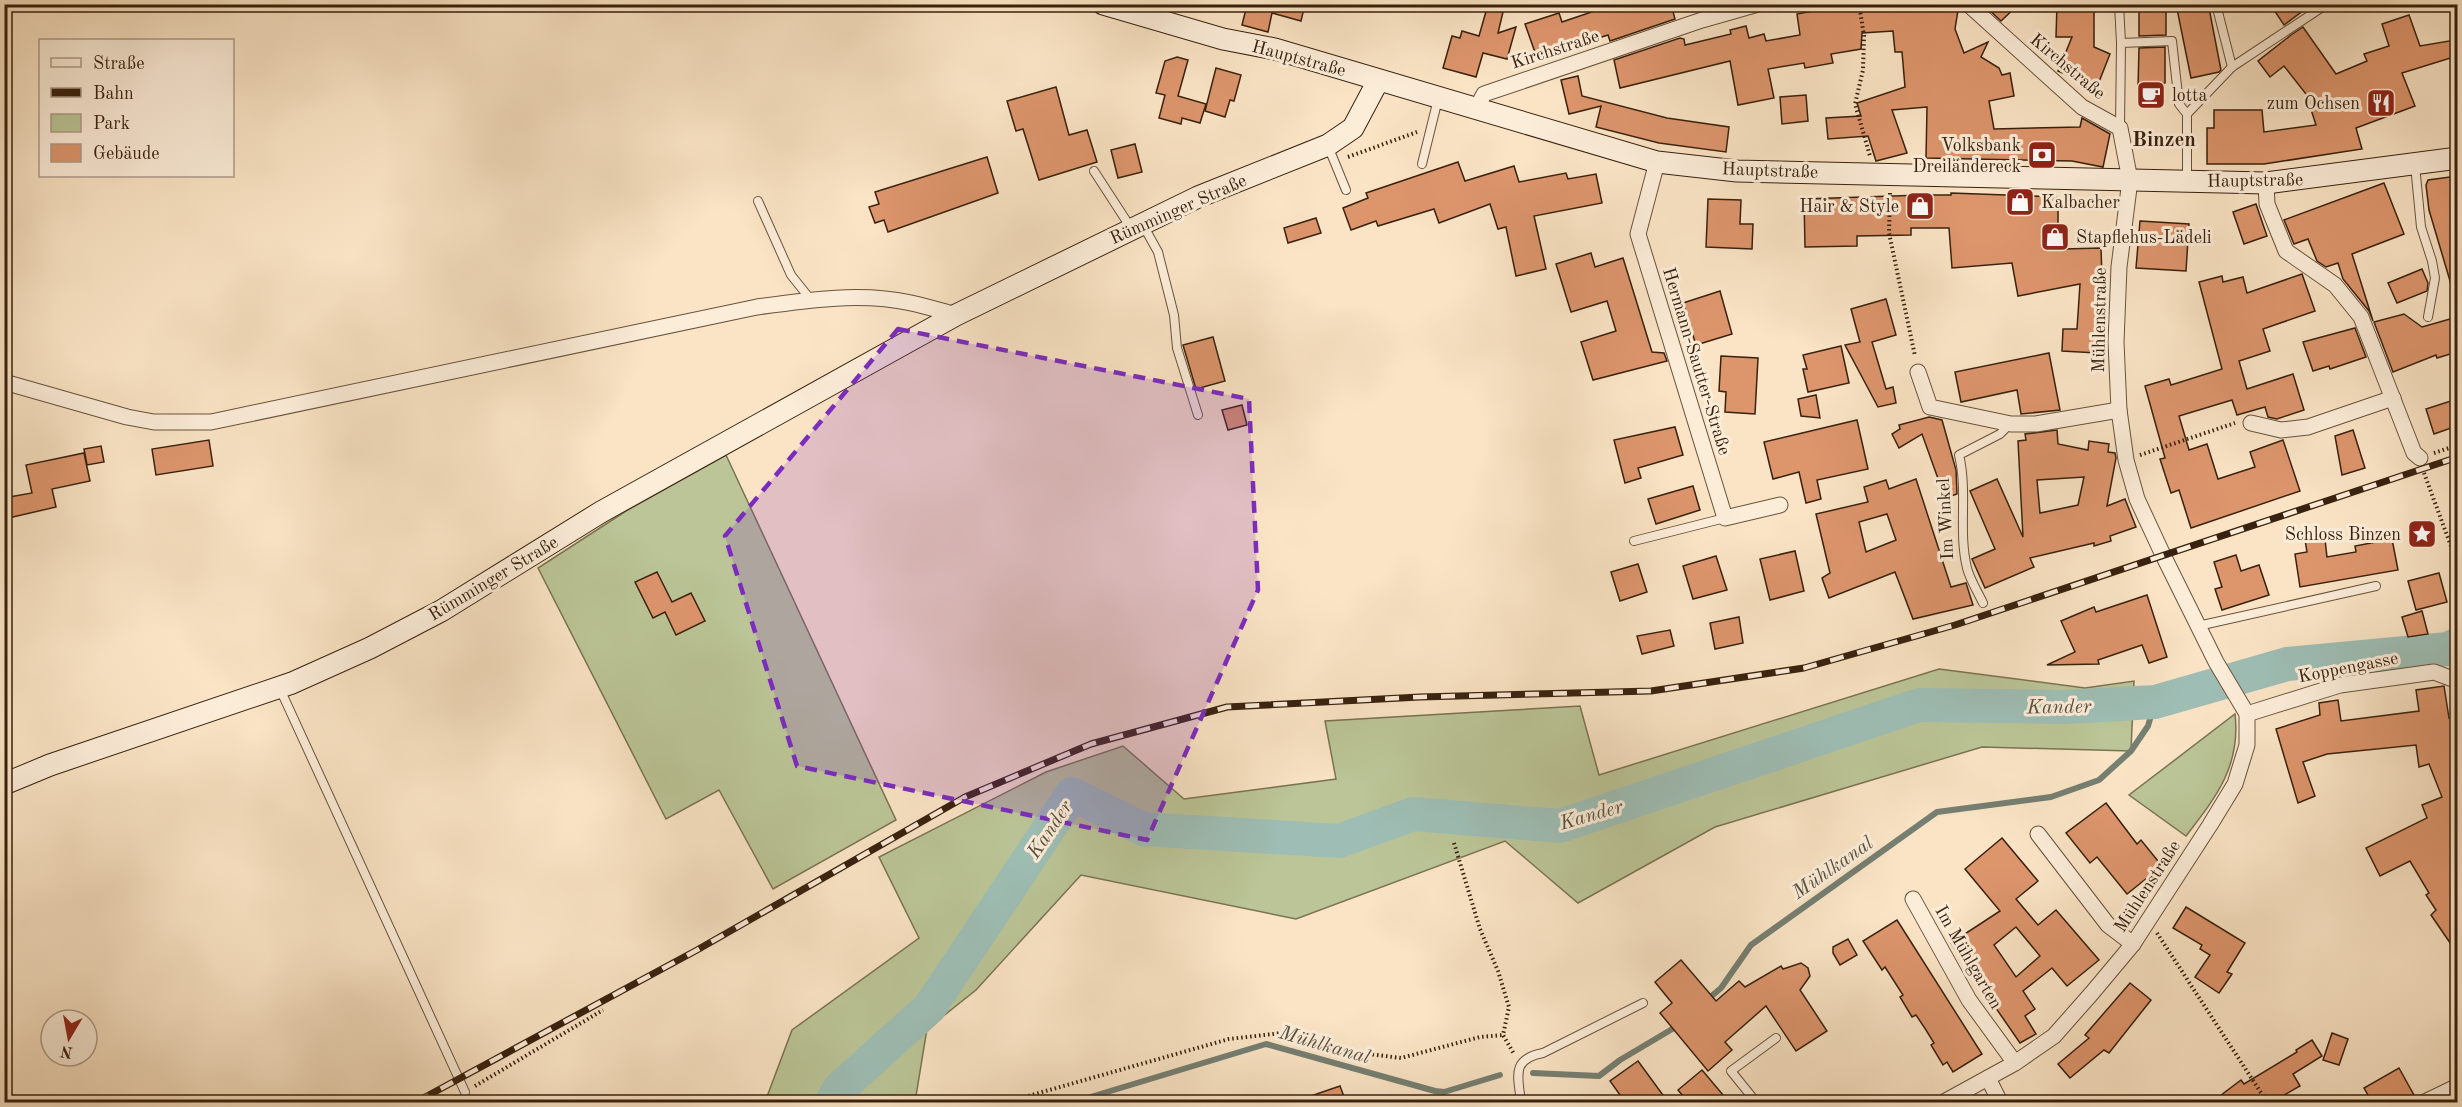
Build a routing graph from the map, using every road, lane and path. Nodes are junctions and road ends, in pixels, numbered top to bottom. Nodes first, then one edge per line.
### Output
1 (1103, 4) edge
2 (1758, 4) edge
3 (1859, 4) edge
4 (1968, 4) edge
5 (2119, 4) edge
6 (2216, 4) edge
7 (2327, 4) edge
8 (2121, 43) junction
9 (2232, 67) junction
10 (1378, 81) junction
11 (1438, 99) junction
12 (1476, 109) junction
13 (2187, 114) junction
14 (2120, 128) junction
15 (1328, 145) junction
16 (2457, 158) edge
17 (1657, 162) junction
18 (1422, 164) dead end
19 (2415, 165) junction
20 (1094, 171) dead end
21 (1883, 173) junction
22 (2130, 180) junction
23 (2187, 181) junction
24 (2266, 183) junction
25 (1346, 190) dead end
26 (758, 201) dead end
27 (1137, 227) junction
28 (811, 300) junction
29 (956, 315) junction
30 (2428, 317) dead end
31 (1918, 372) joint
32 (4, 382) edge
33 (2393, 398) junction
34 (2119, 410) junction
35 (1198, 415) dead end
36 (2251, 423) joint
37 (2011, 424) junction
38 (2457, 446) edge
39 (2420, 458) junction
40 (2126, 460) junction
41 (1780, 505) dead end
42 (1725, 518) junction
43 (1634, 541) dead end
44 (2457, 565) edge
45 (2376, 585) dead end
46 (1983, 603) dead end
47 (2198, 626) junction
48 (2457, 681) edge
49 (279, 688) junction
50 (2247, 714) junction
51 (4, 784) edge
52 (2038, 834) dead end
53 (1454, 843) dead end
54 (1913, 899) dead end
55 (2149, 920) junction
56 (2133, 944) junction
57 (1643, 1003) dead end
58 (603, 1010) dead end
59 (1503, 1035) junction
60 (1776, 1038) dead end
61 (2014, 1063) junction
62 (1520, 1065) junction
63 (1988, 1078) junction
64 (465, 1092) joint
65 (2456, 1092) edge
66 (1007, 1102) edge
67 (1521, 1102) edge
68 (1756, 1102) edge
69 (1944, 1102) edge
70 (2000, 1102) edge
71 (2267, 1102) edge
72 (2425, 1102) edge

1 - 10 main road, Hauptstraße
2 - 12 street, Kirchstraße
3 - 21 path
4 - 14 street, Kirchstraße
5 - 8 lane
6 - 9 lane
7 - 9 lane
8 - 13 lane
8 - 14 lane
9 - 13 lane
10 - 11 main road, Hauptstraße
10 - 15 main road, Rümminger Straße
11 - 12 main road, Hauptstraße
11 - 18 lane
12 - 17 main road, Hauptstraße
13 - 23 lane
14 - 22 street, Mühlenstraße
15 - 25 lane
15 - 27 main road, Rümminger Straße
16 - 19 main road, Hauptstraße
17 - 21 main road, Hauptstraße
17 - 42 street, Hermann-Sautter-Straße
19 - 24 main road, Hauptstraße
19 - 30 lane
20 - 27 lane
21 - 22 main road, Hauptstraße
21 - 31 path
22 - 23 main road, Hauptstraße
22 - 34 street, Mühlenstraße
23 - 24 main road, Hauptstraße
24 - 33 street
26 - 28 lane
27 - 29 main road, Rümminger Straße
27 - 35 lane
28 - 29 street
28 - 32 street
29 - 49 main road, Rümminger Straße
31 - 37 street
33 - 36 street
33 - 39 street
34 - 37 street
34 - 40 street, Mühlenstraße
36 - 40 path
37 - 46 lane, Im Winkel
38 - 39 path
39 - 44 path
40 - 47 street, Mühlenstraße
41 - 42 street
42 - 43 lane
45 - 47 lane
47 - 50 street, Mühlenstraße
48 - 50 street, Koppengasse
49 - 51 main road, Rümminger Straße
49 - 64 lane
50 - 55 street, Mühlenstraße
52 - 56 street
53 - 59 path
54 - 61 street, Im Mühlgarten
55 - 56 street, Mühlenstraße
55 - 71 path
56 - 61 street, Mühlenstraße
57 - 62 lane
58 - 64 path
59 - 62 path
59 - 66 path
60 - 68 lane
61 - 63 street, Mühlenstraße
62 - 67 lane
63 - 69 street, Mühlenstraße
63 - 70 street
65 - 72 street

